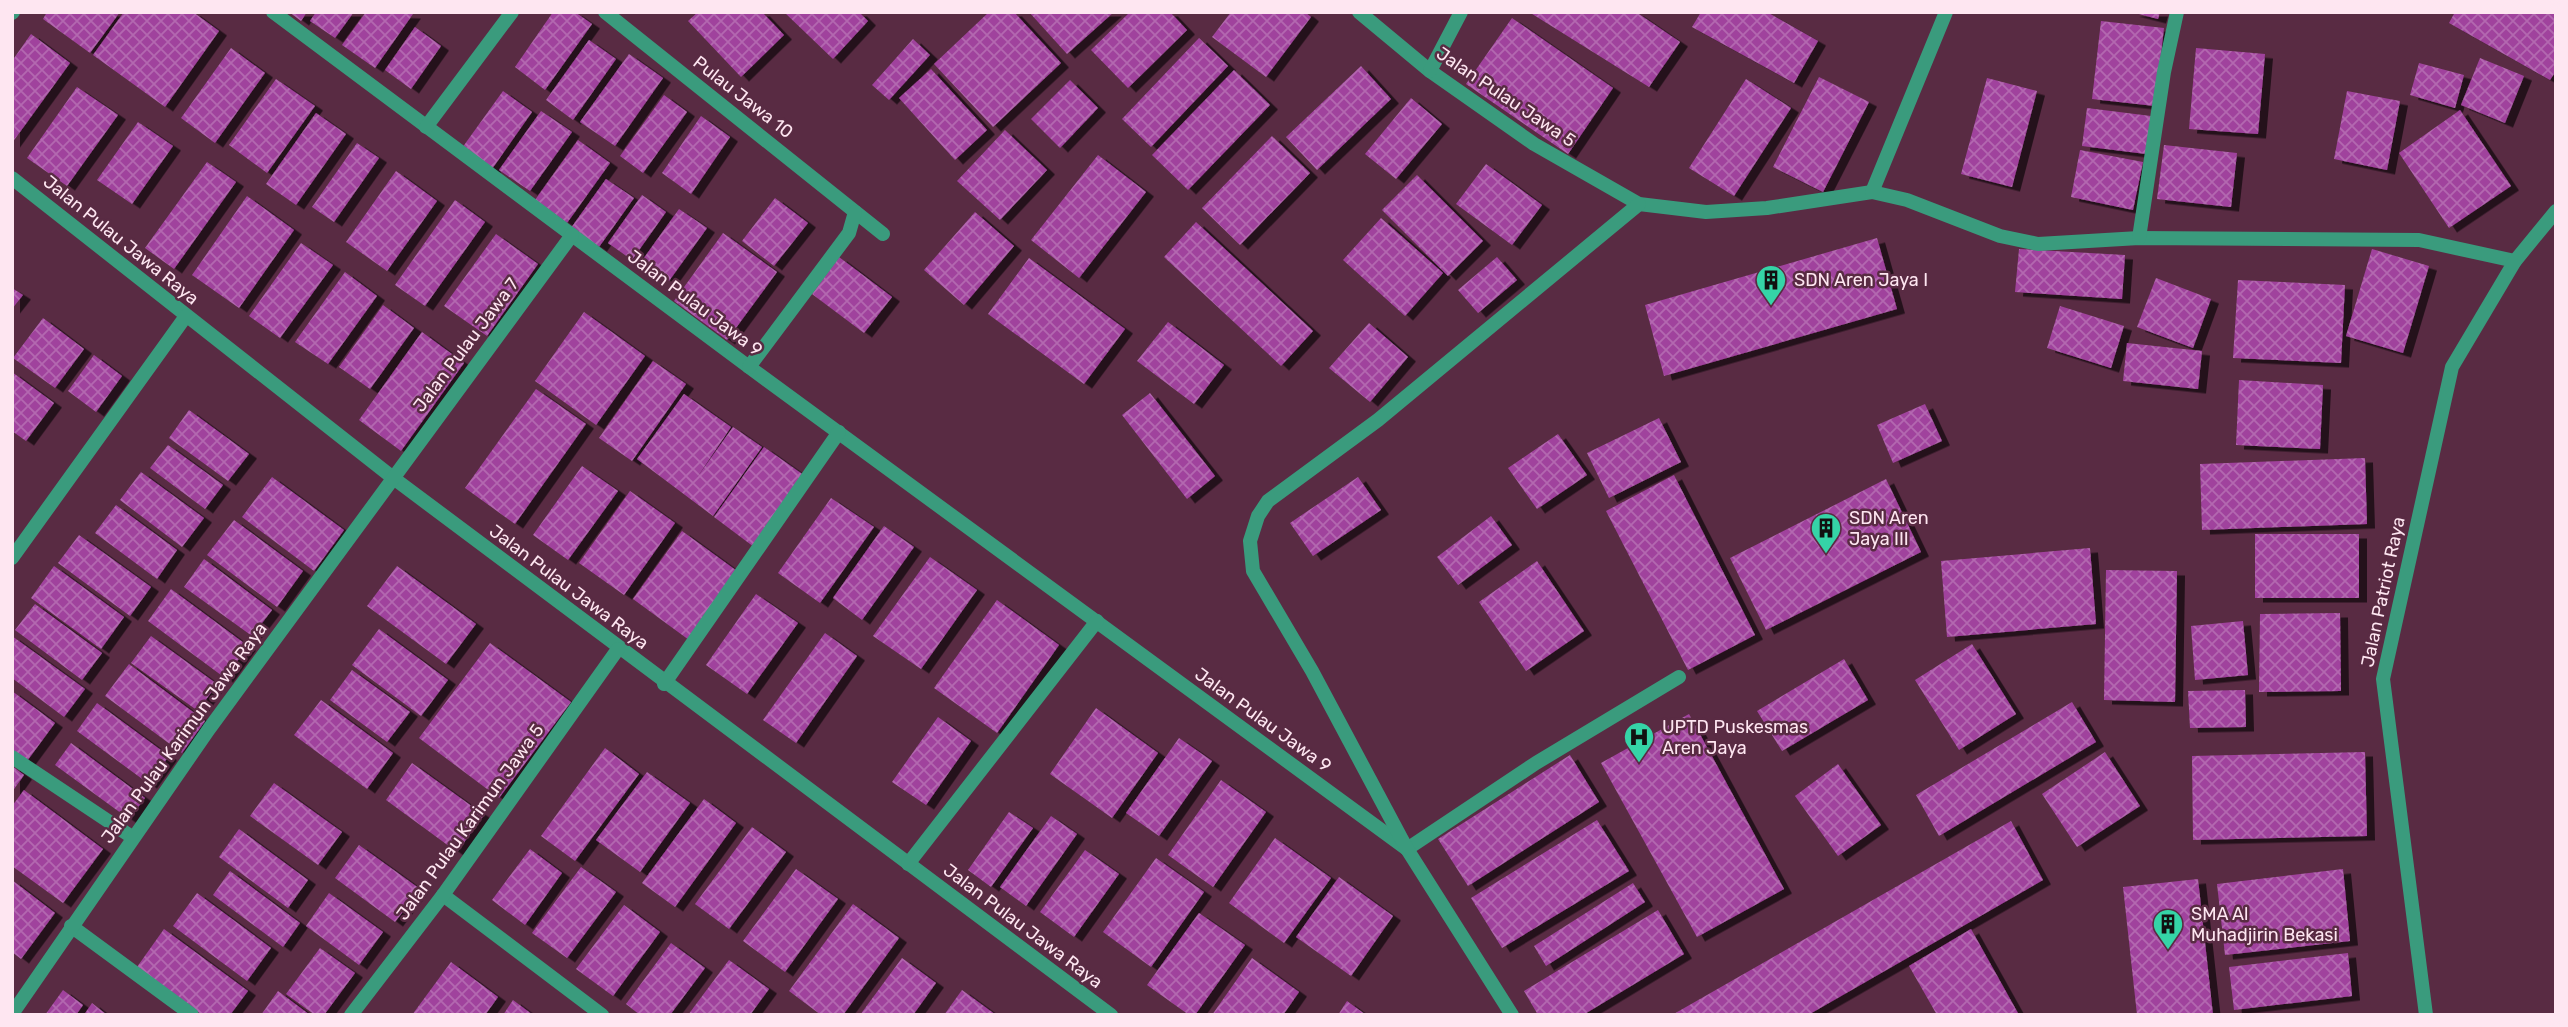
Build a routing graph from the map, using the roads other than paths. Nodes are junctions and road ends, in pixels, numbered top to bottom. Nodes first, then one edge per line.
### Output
1 (273, 12) edge
2 (512, 12) edge
3 (605, 12) edge
4 (1359, 12) edge
5 (1461, 12) edge
6 (1946, 12) edge
7 (2177, 12) edge
8 (1430, 71) junction
9 (426, 127) junction
10 (12, 178) edge
11 (1871, 192) junction
12 (1639, 204) junction
13 (2556, 211) edge
14 (855, 212) junction
15 (883, 234) dead end
16 (572, 235) junction
17 (2139, 238) junction
18 (2515, 261) junction
19 (186, 316) junction
20 (749, 367) junction
21 (839, 432) junction
22 (392, 477) junction
23 (12, 558) edge
24 (1097, 621) junction
25 (618, 649) junction
26 (1679, 677) dead end
27 (664, 684) junction
28 (12, 757) edge
29 (132, 837) junction
30 (1407, 849) junction
31 (908, 864) junction
32 (443, 895) junction
33 (71, 926) junction
34 (12, 1014) edge
35 (192, 1015) edge
36 (351, 1015) edge
37 (602, 1015) edge
38 (1111, 1015) edge
39 (1512, 1015) edge
40 (2426, 1015) edge

1 - 9 street, Jalan Pulau Jawa 9
2 - 9 street
3 - 14 street, Pulau Jawa 10
4 - 8 street, Jalan Pulau Jawa 5
5 - 8 street
6 - 11 street
7 - 17 street
8 - 12 street, Jalan Pulau Jawa 5
9 - 16 street, Jalan Pulau Jawa 9
10 - 19 street, Jalan Pulau Jawa Raya
11 - 12 street
11 - 17 street
12 - 30 street
13 - 18 street, Jalan Patriot Raya
14 - 15 street, Pulau Jawa 10
14 - 20 street
16 - 20 street, Jalan Pulau Jawa 9
16 - 22 street, Jalan Pulau Jawa 7
17 - 18 street
18 - 40 street, Jalan Patriot Raya
19 - 22 street, Jalan Pulau Jawa Raya
19 - 23 street
20 - 21 street, Jalan Pulau Jawa 9
21 - 24 street, Jalan Pulau Jawa 9
21 - 27 street
22 - 25 street, Jalan Pulau Jawa Raya
22 - 29 street, Jalan Pulau Karimun Jawa Raya
24 - 30 street, Jalan Pulau Jawa 9
24 - 31 street
25 - 27 street, Jalan Pulau Jawa Raya
25 - 32 street, Jalan Pulau Karimun Jawa 5
26 - 30 street
27 - 31 street, Jalan Pulau Jawa Raya
28 - 29 street
29 - 33 street, Jalan Pulau Karimun Jawa Raya
30 - 39 street
31 - 38 street, Jalan Pulau Jawa Raya
32 - 36 street, Jalan Pulau Karimun Jawa 5
32 - 37 street
33 - 34 street, Jalan Pulau Karimun Jawa Raya
33 - 35 street

